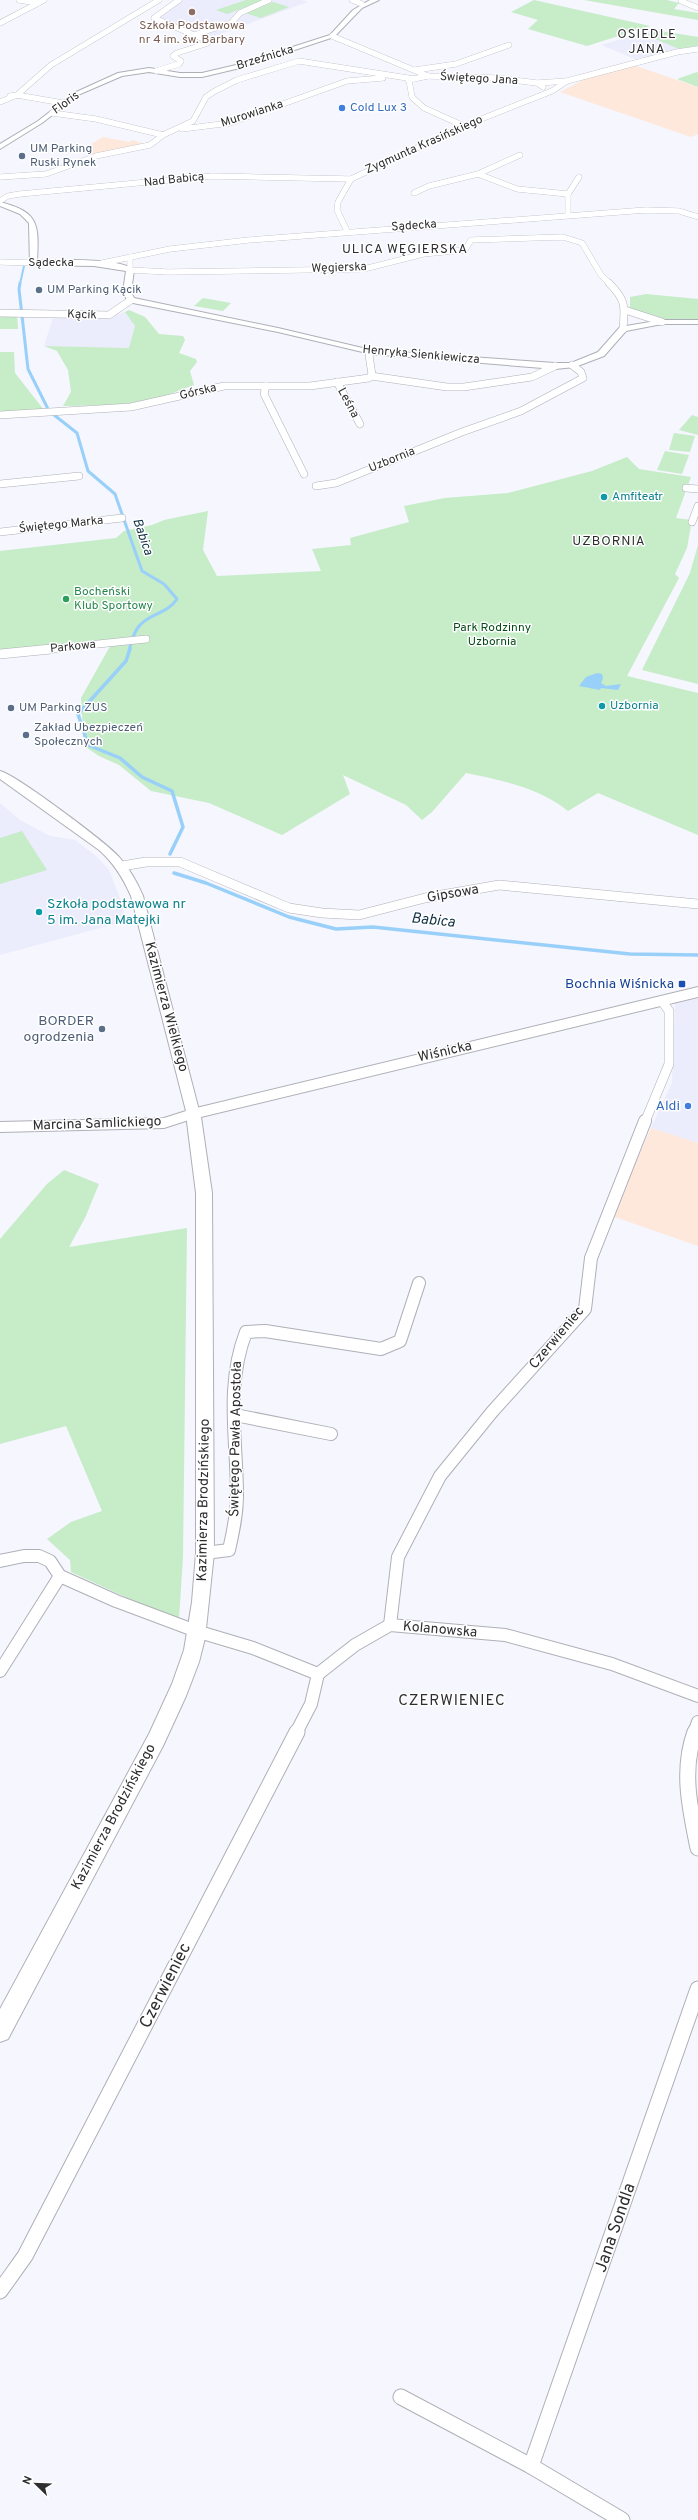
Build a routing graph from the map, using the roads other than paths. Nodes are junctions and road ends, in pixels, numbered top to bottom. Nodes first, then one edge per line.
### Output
1 (19, 0) edge
2 (44, 0) edge
3 (158, 0) edge
4 (179, 0) edge
5 (270, 0) edge
6 (352, 0) edge
7 (376, 0) edge
8 (681, 1) edge
9 (38, 3) junction
10 (362, 4) junction
11 (698, 8) edge
12 (0, 23) edge
13 (194, 35) junction
14 (332, 36) junction
15 (509, 45) dead end
16 (698, 49) edge
17 (415, 70) junction
18 (138, 71) joint
19 (156, 71) junction
20 (428, 76) junction
21 (412, 79) junction
22 (567, 81) junction
23 (537, 83) junction
24 (552, 91) junction
25 (17, 95) junction
26 (0, 97) edge
27 (0, 102) edge
28 (63, 103) junction
29 (52, 113) junction
30 (464, 126) junction
31 (177, 129) junction
32 (163, 135) junction
33 (0, 147) edge
34 (520, 155) dead end
35 (478, 174) junction
36 (0, 177) edge
37 (579, 178) dead end
38 (350, 179) junction
39 (414, 193) dead end
40 (568, 194) junction
41 (0, 203) edge
42 (568, 215) junction
43 (698, 217) edge
44 (347, 231) junction
45 (130, 257) junction
46 (0, 262) edge
47 (33, 263) junction
48 (102, 263) junction
49 (130, 270) junction
50 (131, 300) junction
51 (625, 310) junction
52 (0, 313) edge
53 (662, 322) junction
54 (698, 322) edge
55 (622, 329) junction
56 (371, 352) junction
57 (572, 365) junction
58 (555, 366) junction
59 (371, 376) junction
60 (337, 382) junction
61 (266, 386) junction
62 (0, 415) edge
63 (360, 424) dead end
64 (304, 474) dead end
65 (79, 476) dead end
66 (0, 484) edge
67 (316, 486) dead end
68 (686, 488) dead end
69 (698, 489) edge
70 (698, 506) edge
71 (122, 518) dead end
72 (692, 522) dead end
73 (0, 532) edge
74 (143, 639) dead end
75 (0, 654) edge
76 (0, 774) edge
77 (122, 866) junction
78 (698, 904) edge
79 (698, 992) edge
80 (662, 1001) junction
81 (193, 1114) junction
82 (0, 1127) edge
83 (419, 1283) dead end
84 (235, 1415) junction
85 (331, 1434) dead end
86 (205, 1553) junction
87 (0, 1560) edge
88 (60, 1576) junction
89 (390, 1625) junction
90 (196, 1631) junction
91 (0, 1671) edge
92 (318, 1674) junction
93 (698, 1696) edge
94 (698, 1722) edge
95 (698, 1848) edge
96 (698, 1989) edge
97 (0, 2030) edge
98 (0, 2291) edge
99 (401, 2397) dead end
100 (531, 2466) junction
101 (622, 2520) edge

1 - 9 street
2 - 9 street
3 - 25 street
4 - 13 street
5 - 13 street
6 - 10 street
7 - 10 street, Brzeźnicka
8 - 11 street
9 - 12 street
10 - 14 street, Brzeźnicka
13 - 19 street
14 - 17 street, Świętego Jana
14 - 19 street, Brzeźnicka
15 - 17 street
16 - 22 street, Świętego Jana
17 - 20 street, Świętego Jana
18 - 19 street, Brzeźnicka
18 - 28 street, Floris
20 - 21 street, Murowianka
20 - 23 street, Świętego Jana
21 - 30 street
21 - 31 street, Murowianka
21 - 31 street
22 - 23 street, Świętego Jana
22 - 24 street, Świętego Jana
23 - 24 street, Świętego Jana
24 - 30 street, Zygmunta Krasińskiego
25 - 26 street
25 - 27 street
25 - 28 street
28 - 29 street, Floris
29 - 32 street
29 - 33 street, Floris
30 - 38 street, Zygmunta Krasińskiego
31 - 32 street, Murowianka
32 - 36 street, Murowianka
34 - 35 street
35 - 39 street
35 - 40 street
37 - 40 street
38 - 41 street, Nad Babicą
38 - 44 street, Zygmunta Krasińskiego
40 - 42 street
41 - 47 street
42 - 43 street, Sądecka
42 - 44 street, Sądecka
44 - 45 street, Sądecka
45 - 48 street, Sądecka
45 - 49 street
46 - 47 street, Sądecka
47 - 48 street, Sądecka
48 - 49 street, Sądecka
49 - 50 street
49 - 51 street, Węgierska
50 - 52 street, Kącik
50 - 56 street, Henryka Sienkiewicza
51 - 53 street
51 - 55 street
53 - 54 street
53 - 55 street
55 - 57 street, Henryka Sienkiewicza
56 - 58 street, Henryka Sienkiewicza
56 - 59 street
57 - 58 street, Henryka Sienkiewicza
57 - 67 street, Uzbornia
58 - 59 street, Górska
59 - 60 street, Górska
60 - 61 street, Górska
60 - 63 street, Leśna
61 - 62 street, Górska
61 - 64 street
65 - 66 street
68 - 69 street
70 - 72 street
71 - 73 street, Świętego Marka
74 - 75 street, Parkowa
76 - 77 street, Kazimierza Wielkiego
77 - 78 street, Gipsowa
77 - 81 street, Kazimierza Wielkiego
79 - 80 main road, Wiśnicka
80 - 81 main road, Wiśnicka
80 - 89 street, Czerwieniec
81 - 82 street, Marcina Samlickiego
81 - 86 main road, Kazimierza Brodzińskiego
83 - 84 street, Świętego Pawła Apostoła
84 - 85 street
84 - 86 street, Świętego Pawła Apostoła
86 - 90 main road, Kazimierza Brodzińskiego
87 - 88 street
88 - 90 street
88 - 91 street
89 - 92 street, Kolanowska
89 - 93 street, Kolanowska
90 - 92 street
90 - 97 main road, Kazimierza Brodzińskiego
92 - 98 street, Czerwieniec
94 - 95 street
96 - 100 street, Jana Sondla
99 - 100 street
100 - 101 street

